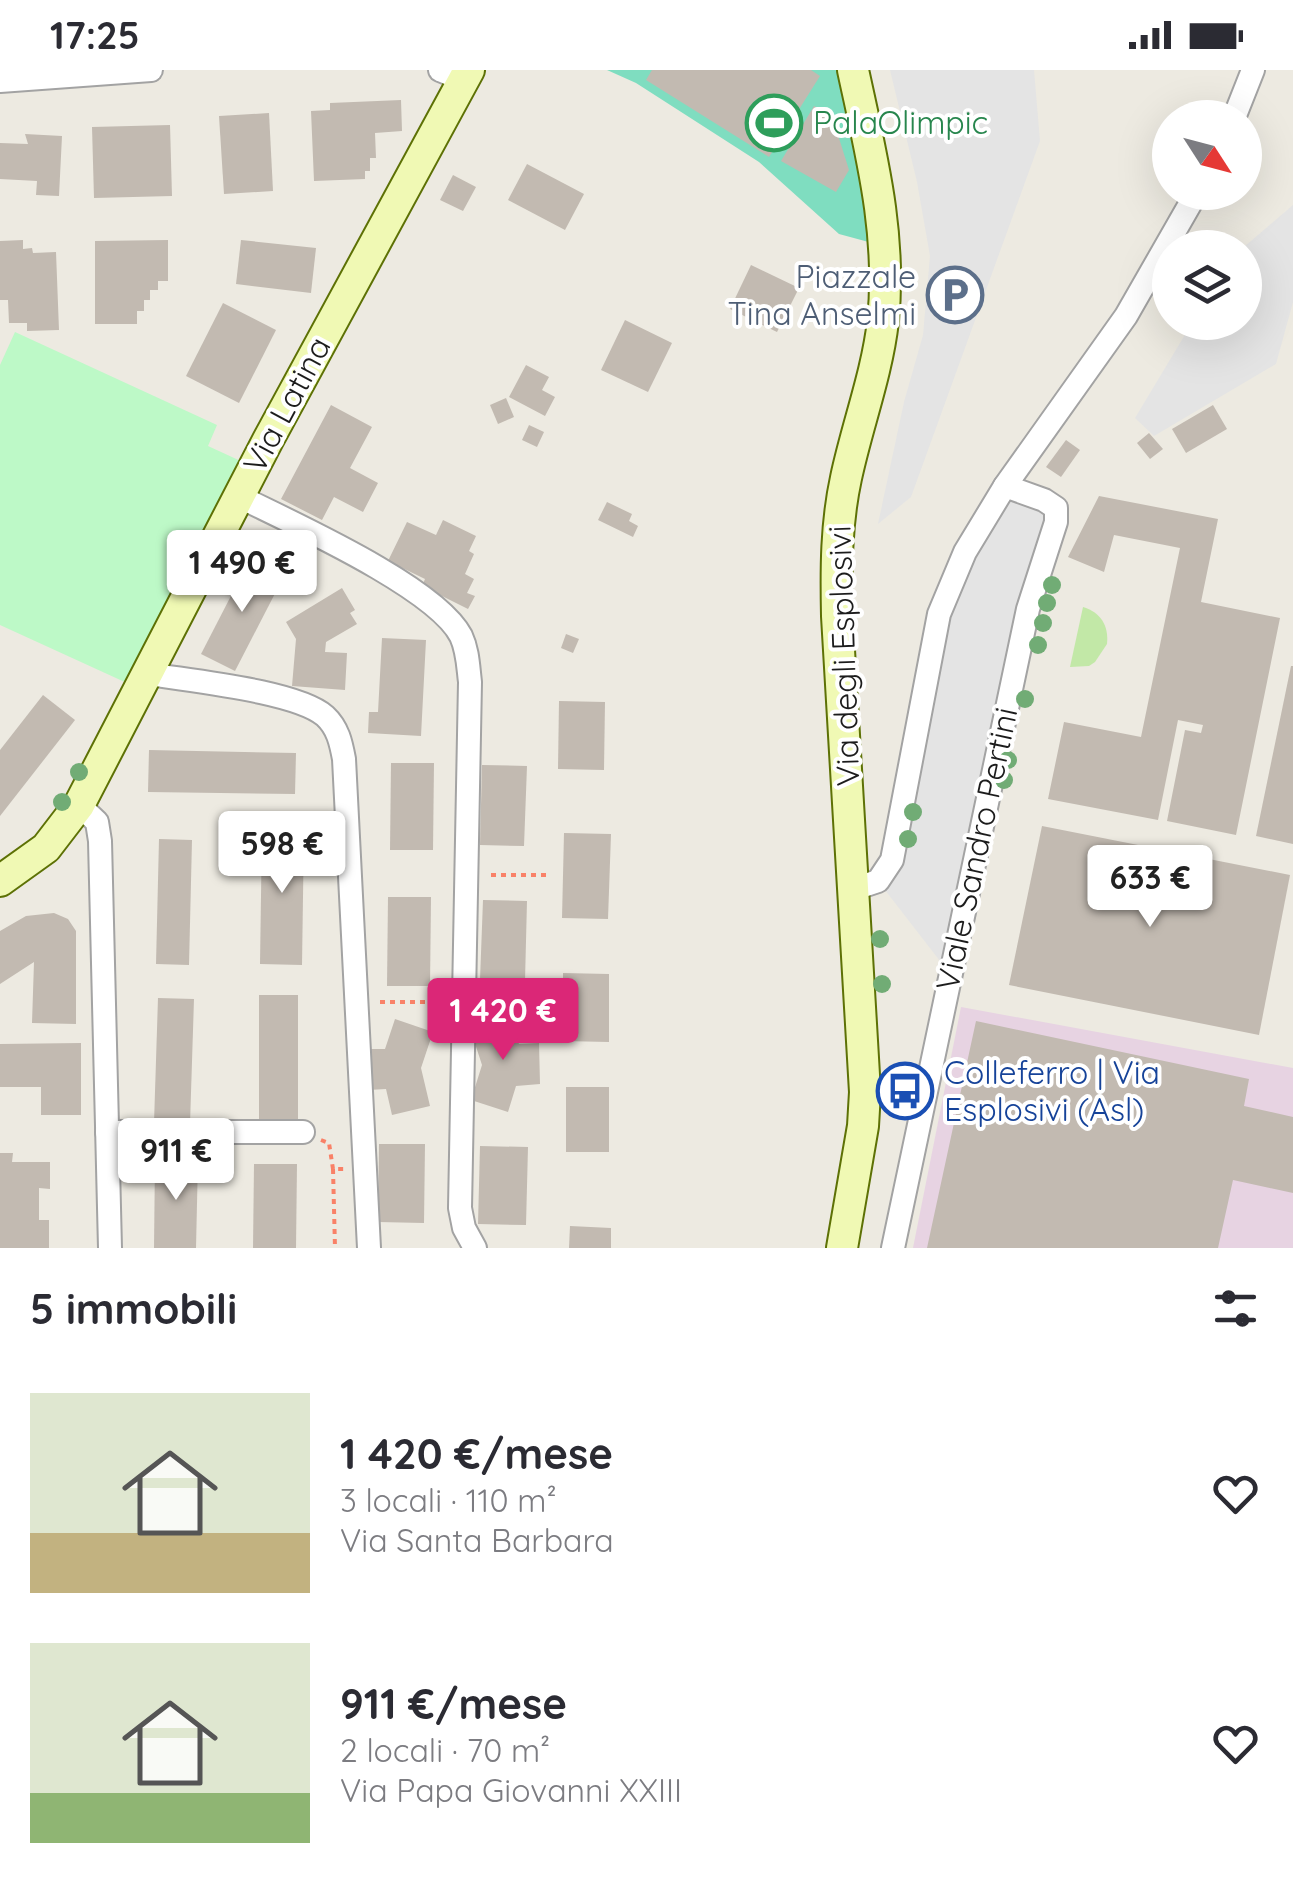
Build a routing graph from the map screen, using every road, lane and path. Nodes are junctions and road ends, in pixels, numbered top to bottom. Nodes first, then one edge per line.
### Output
1 (148, 70) edge
2 (853, 70) edge
3 (1253, 70) edge
4 (457, 74) edge
5 (0, 81) edge
6 (1241, 100) edge
7 (1187, 210) edge
8 (1005, 486) junction
9 (238, 496) junction
10 (149, 674) junction
11 (79, 805) junction
12 (466, 875) junction
13 (546, 875) dead end
14 (0, 881) edge
15 (854, 889) junction
16 (356, 1001) junction
17 (414, 1002) dead end
18 (107, 1132) junction
19 (303, 1132) joint
20 (365, 1168) junction
21 (333, 1169) junction
22 (110, 1248) edge
23 (335, 1248) edge
24 (369, 1248) edge
25 (475, 1248) edge
26 (842, 1248) edge
27 (893, 1248) edge

1 - 5 street
2 - 15 main road, Via degli Esplosivi
3 - 6 street
4 - 9 main road, Via Latina
7 - 8 street
8 - 15 street
8 - 27 street, Viale Sandro Pertini
9 - 10 main road, Via Latina
9 - 12 street
10 - 11 main road, Via Latina
10 - 16 street
11 - 14 main road, Via Latina
11 - 18 street
12 - 13 path
12 - 25 street
15 - 26 main road, Via degli Esplosivi
16 - 17 path
16 - 20 street
18 - 19 street
18 - 22 street
19 - 21 path
20 - 21 path
20 - 24 street
21 - 23 path

